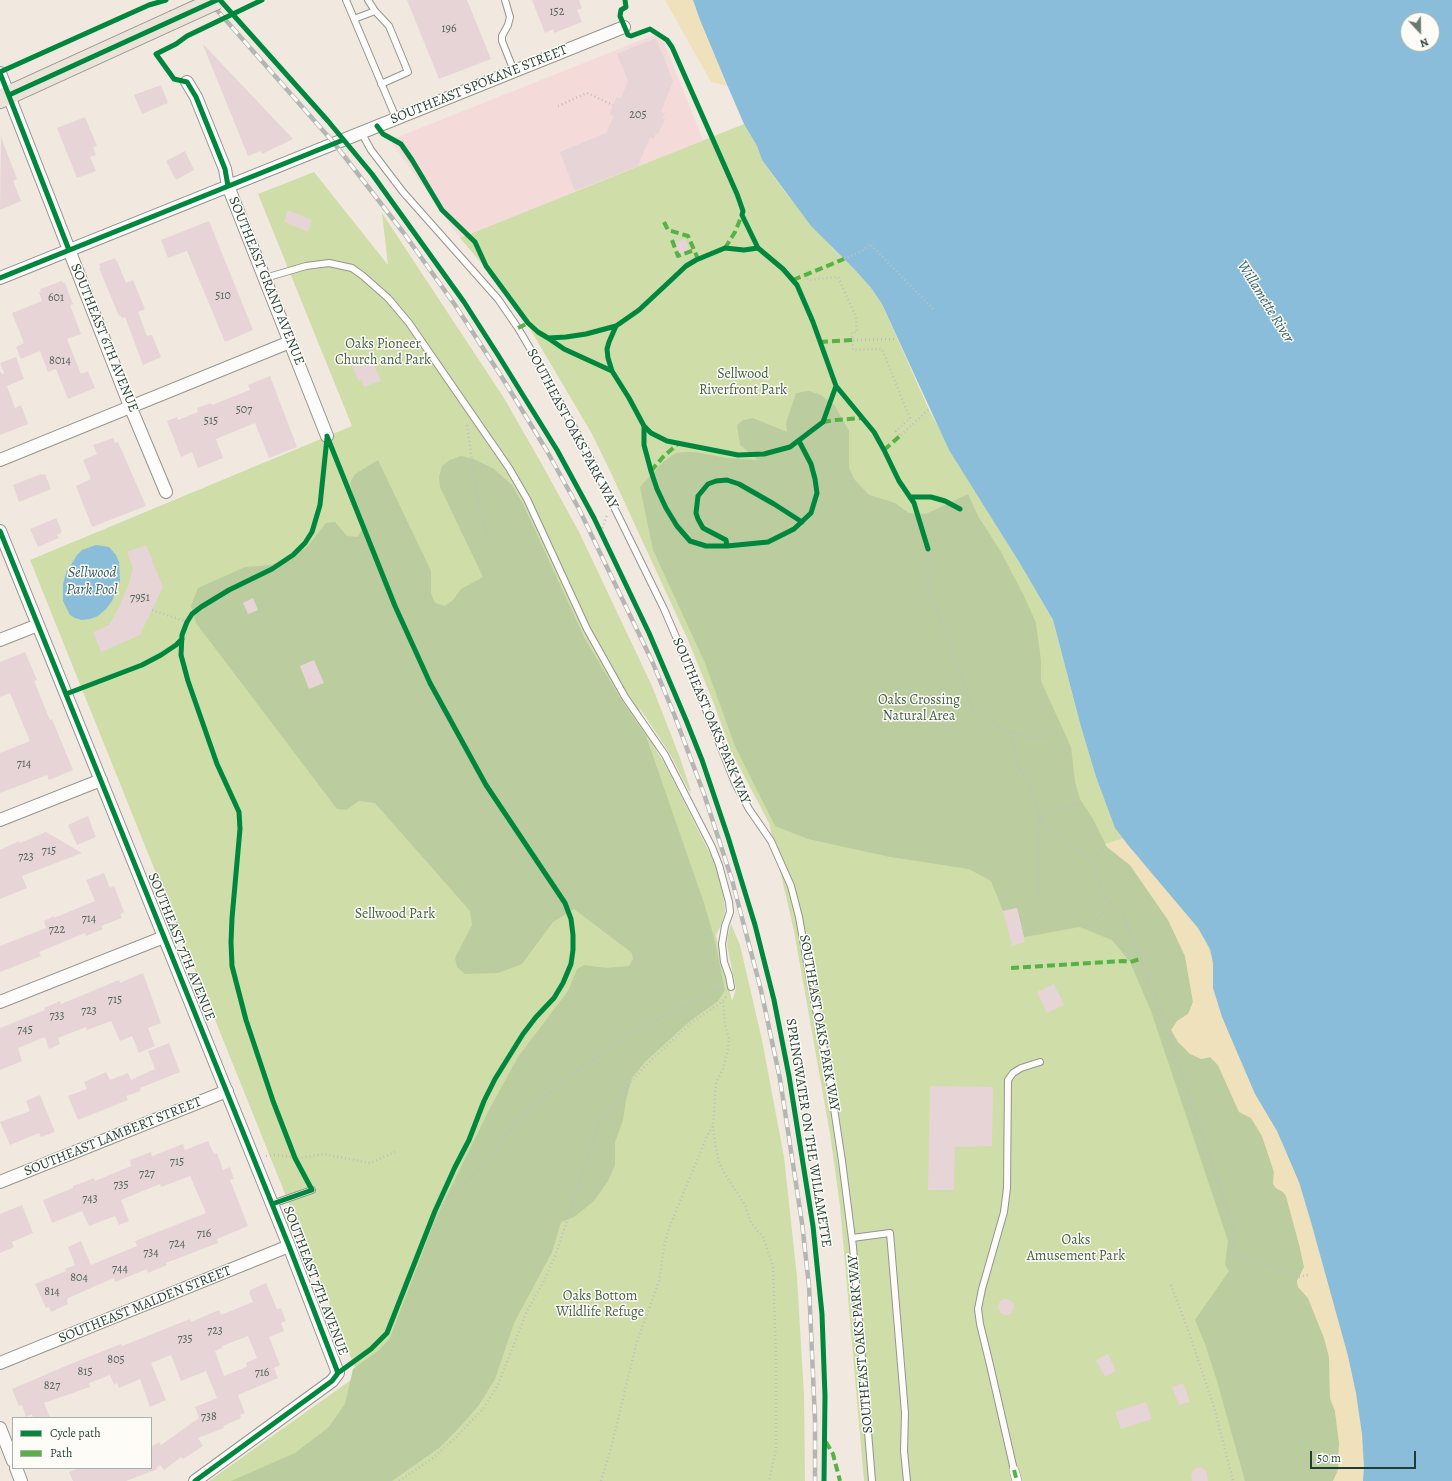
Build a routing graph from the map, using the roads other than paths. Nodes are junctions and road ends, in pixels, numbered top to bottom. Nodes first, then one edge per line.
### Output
1 (217, 0) edge
2 (346, 0) edge
3 (368, 0) edge
4 (505, 0) edge
5 (375, 11) junction
6 (354, 19) junction
7 (624, 27) dead end
8 (514, 71) junction
9 (0, 73) edge
10 (187, 82) dead end
11 (381, 84) junction
12 (5, 97) edge
13 (396, 118) junction
14 (361, 132) junction
15 (228, 186) junction
16 (69, 250) junction
17 (0, 278) edge
18 (264, 278) junction
19 (290, 342) junction
20 (130, 406) junction
21 (328, 436) dead end
22 (0, 460) edge
23 (166, 492) dead end
24 (0, 531) edge
25 (38, 625) junction
26 (0, 640) edge
27 (100, 780) junction
28 (0, 820) edge
29 (164, 936) junction
30 (731, 987) road end
31 (0, 1002) edge
32 (1040, 1062) dead end
33 (227, 1091) junction
34 (0, 1182) edge
35 (312, 1190) dead end
36 (272, 1204) junction
37 (852, 1238) junction
38 (289, 1246) junction
39 (0, 1363) edge
40 (0, 1428) edge
41 (12, 1458) edge
42 (16, 1469) edge
43 (1014, 1470) joint
44 (21, 1481) edge
45 (195, 1481) edge
46 (872, 1481) edge
47 (907, 1481) edge
48 (1016, 1481) edge

1 - 12 main road, bridge
2 - 6 lane
3 - 5 lane
4 - 8 lane
5 - 6 lane
5 - 11 lane
6 - 11 lane
7 - 8 street, SOUTHEAST SPOKANE STREET
8 - 13 street, SOUTHEAST SPOKANE STREET
9 - 12 street, SOUTHEAST 6TH AVENUE
10 - 15 street, SOUTHEAST GRAND AVENUE
11 - 13 lane
12 - 16 street, SOUTHEAST 6TH AVENUE
13 - 14 street, SOUTHEAST SPOKANE STREET
14 - 15 street, SOUTHEAST SPOKANE STREET
14 - 37 lane, SOUTHEAST OAKS PARK WAY
15 - 16 street, SOUTHEAST SPOKANE STREET
15 - 18 street, SOUTHEAST GRAND AVENUE
16 - 17 street, SOUTHEAST SPOKANE STREET
16 - 20 street, SOUTHEAST 6TH AVENUE
18 - 19 street, SOUTHEAST GRAND AVENUE
18 - 30 lane
19 - 20 street
19 - 21 street, SOUTHEAST GRAND AVENUE
20 - 22 street
20 - 23 street, SOUTHEAST 6TH AVENUE
24 - 25 street, SOUTHEAST 7TH AVENUE
25 - 26 street
25 - 27 street, SOUTHEAST 7TH AVENUE
27 - 28 street
27 - 29 street, SOUTHEAST 7TH AVENUE
29 - 31 street
29 - 33 street, SOUTHEAST 7TH AVENUE
32 - 43 lane
33 - 34 street, SOUTHEAST LAMBERT STREET
33 - 36 street, SOUTHEAST 7TH AVENUE
35 - 36 lane
36 - 38 street, SOUTHEAST 7TH AVENUE
37 - 46 lane, SOUTHEAST OAKS PARK WAY
37 - 47 lane
38 - 39 street, SOUTHEAST MALDEN STREET
38 - 45 street, SOUTHEAST 7TH AVENUE
40 - 41 street
42 - 44 street
43 - 48 street

